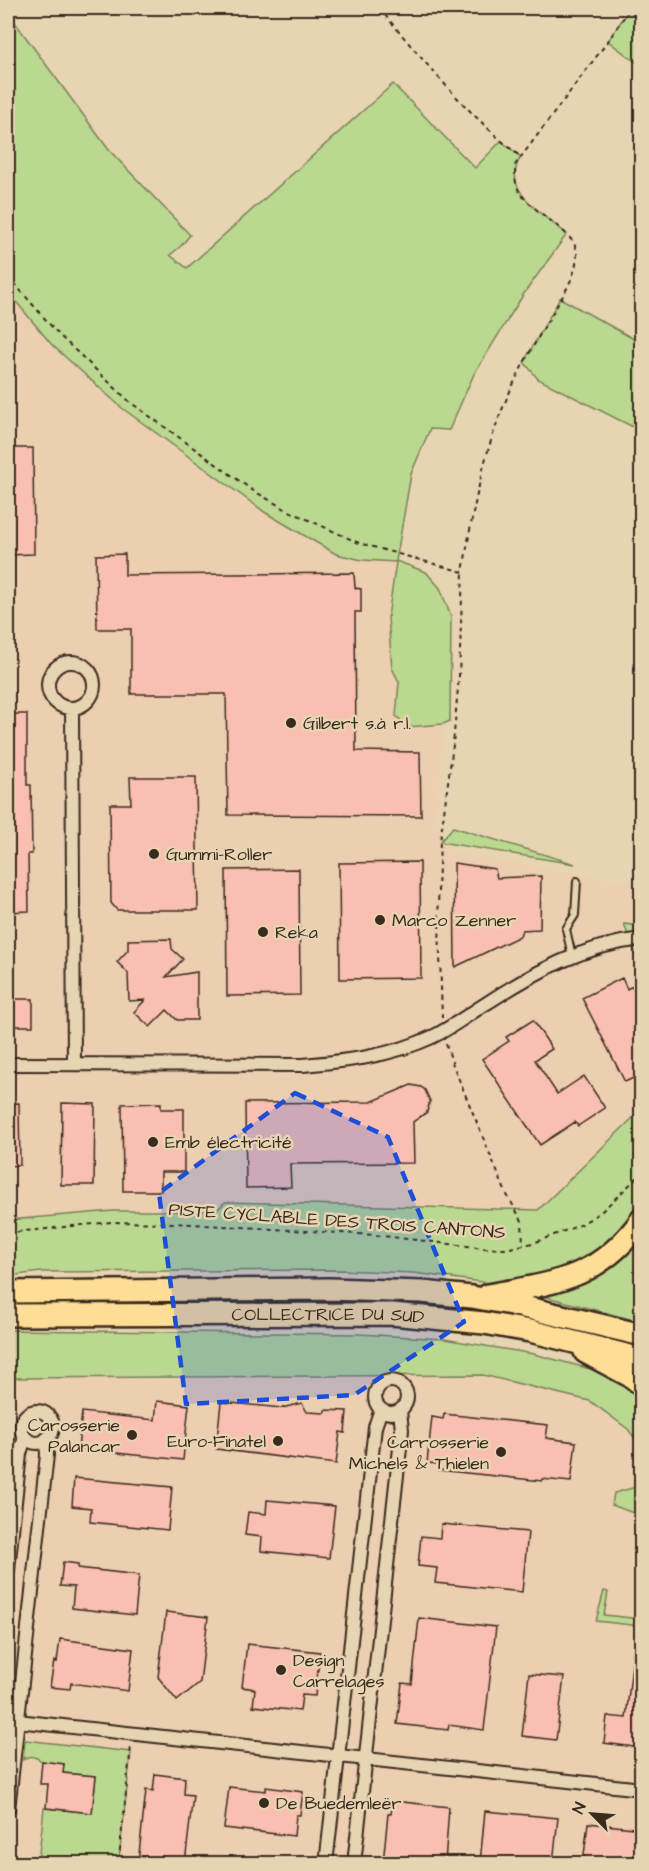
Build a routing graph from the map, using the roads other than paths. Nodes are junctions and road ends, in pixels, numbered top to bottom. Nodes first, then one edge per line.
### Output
1 (72, 708) dead end
2 (577, 881) dead end
3 (642, 939) edge
4 (572, 956) junction
5 (8, 1064) edge
6 (74, 1064) junction
7 (642, 1219) edge
8 (8, 1292) edge
9 (472, 1297) junction
10 (8, 1315) edge
11 (642, 1335) edge
12 (560, 1338) junction
13 (642, 1359) edge
14 (642, 1385) edge
15 (381, 1409) junction
16 (400, 1411) junction
17 (25, 1437) junction
18 (46, 1439) junction
19 (8, 1570) edge
20 (12, 1720) edge
21 (338, 1756) junction
22 (365, 1759) junction
23 (642, 1789) edge
24 (8, 1810) edge
25 (326, 1863) edge
26 (354, 1863) edge

1 - 6 street
2 - 4 lane
3 - 4 street
4 - 6 street
5 - 6 street
7 - 9 highway
8 - 9 highway, COLLECTRICE DU SUD
9 - 11 highway, COLLECTRICE DU SUD
10 - 12 highway, COLLECTRICE DU SUD
12 - 13 highway, COLLECTRICE DU SUD
12 - 14 highway
15 - 16 street
15 - 16 street
15 - 21 street
16 - 22 street
17 - 18 street
17 - 18 street
17 - 19 street
18 - 20 street
20 - 21 street
20 - 24 street
21 - 22 street
21 - 25 street
22 - 23 street
22 - 26 street

